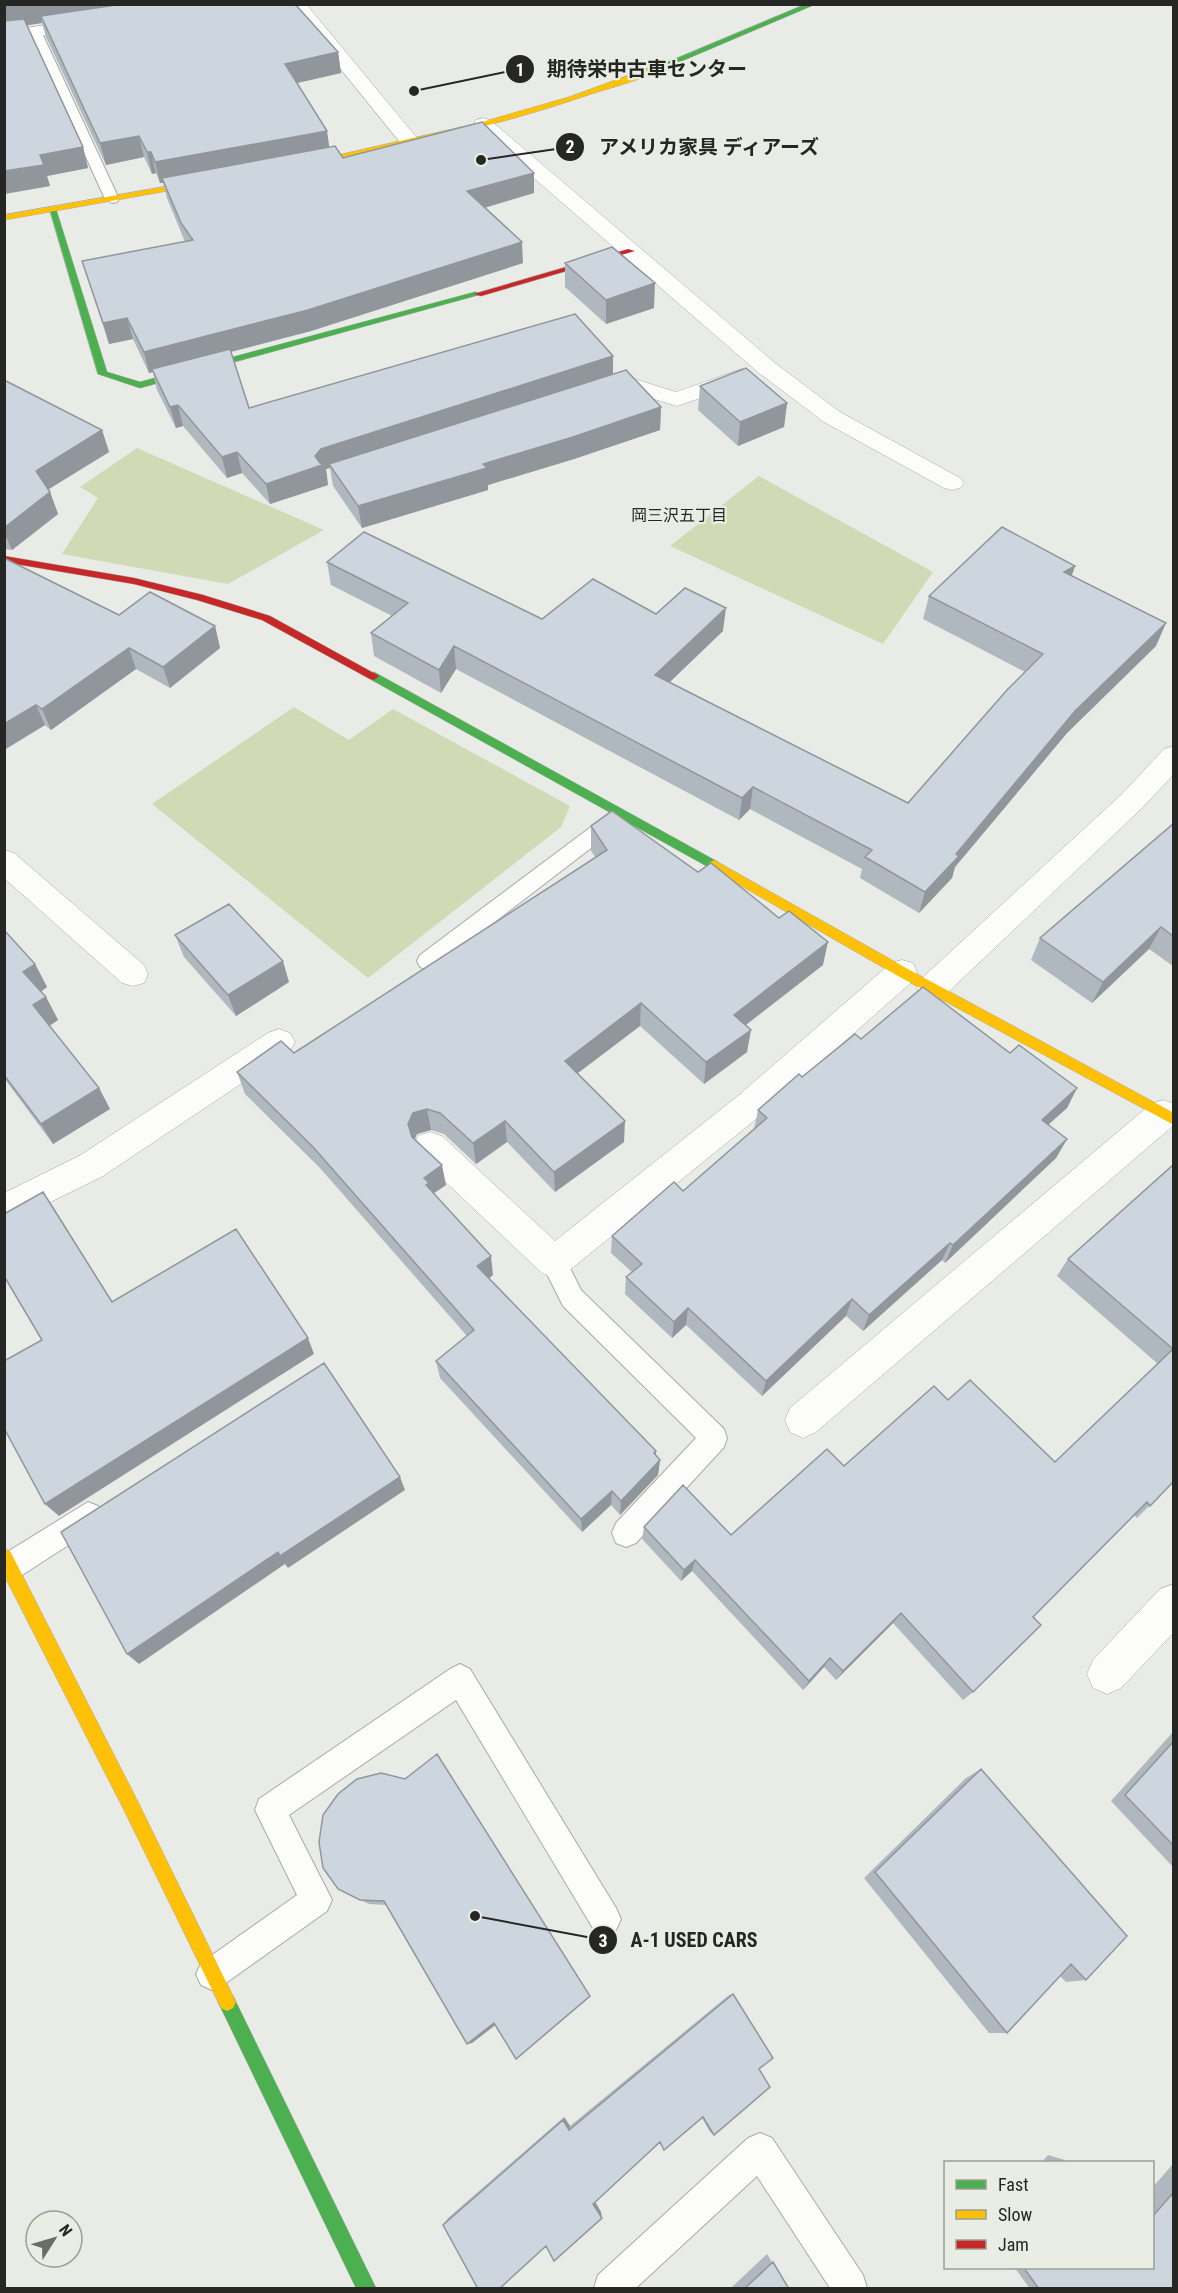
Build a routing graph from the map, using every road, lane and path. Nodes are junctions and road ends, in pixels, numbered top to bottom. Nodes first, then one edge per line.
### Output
1 (296, 4) edge
2 (813, 4) edge
3 (111, 20) edge
4 (35, 31) junction
5 (4, 36) edge
6 (483, 124) junction
7 (410, 142) junction
8 (281, 168) edge
9 (224, 178) edge
10 (112, 199) junction
11 (52, 209) junction
12 (4, 218) edge
13 (631, 250) junction
14 (767, 368) junction
15 (580, 397) edge
16 (952, 483) dead end
17 (4, 559) edge
18 (1173, 756) edge
19 (622, 814) junction
20 (4, 861) edge
21 (428, 961) dead end
22 (902, 972) junction
23 (134, 974) dead end
24 (932, 988) junction
25 (279, 1042) edge
26 (1168, 1117) edge
27 (430, 1146) dead end
28 (4, 1210) edge
29 (554, 1262) junction
30 (803, 1420) dead end
31 (108, 1504) edge
32 (626, 1533) dead end
33 (7, 1562) edge
34 (1173, 1603) edge
35 (1107, 1674) dead end
36 (605, 1919) dead end
37 (212, 1974) junction
38 (366, 2289) edge
39 (611, 2289) edge
40 (850, 2289) edge

1 - 7 street
2 - 6 street
3 - 4 street
4 - 5 street
4 - 10 lane
6 - 7 street
6 - 13 street
7 - 8 street
9 - 10 street
10 - 11 street
11 - 12 street
11 - 13 street
13 - 14 street
14 - 15 street
14 - 16 street
17 - 19 street
18 - 24 street
19 - 21 lane
19 - 22 street
20 - 23 street
22 - 24 street
22 - 29 street
24 - 26 street
25 - 28 street
26 - 30 street
27 - 29 street
29 - 32 lane
31 - 33 lane
33 - 37 street
34 - 35 street
36 - 37 lane
37 - 38 street
39 - 40 lane

